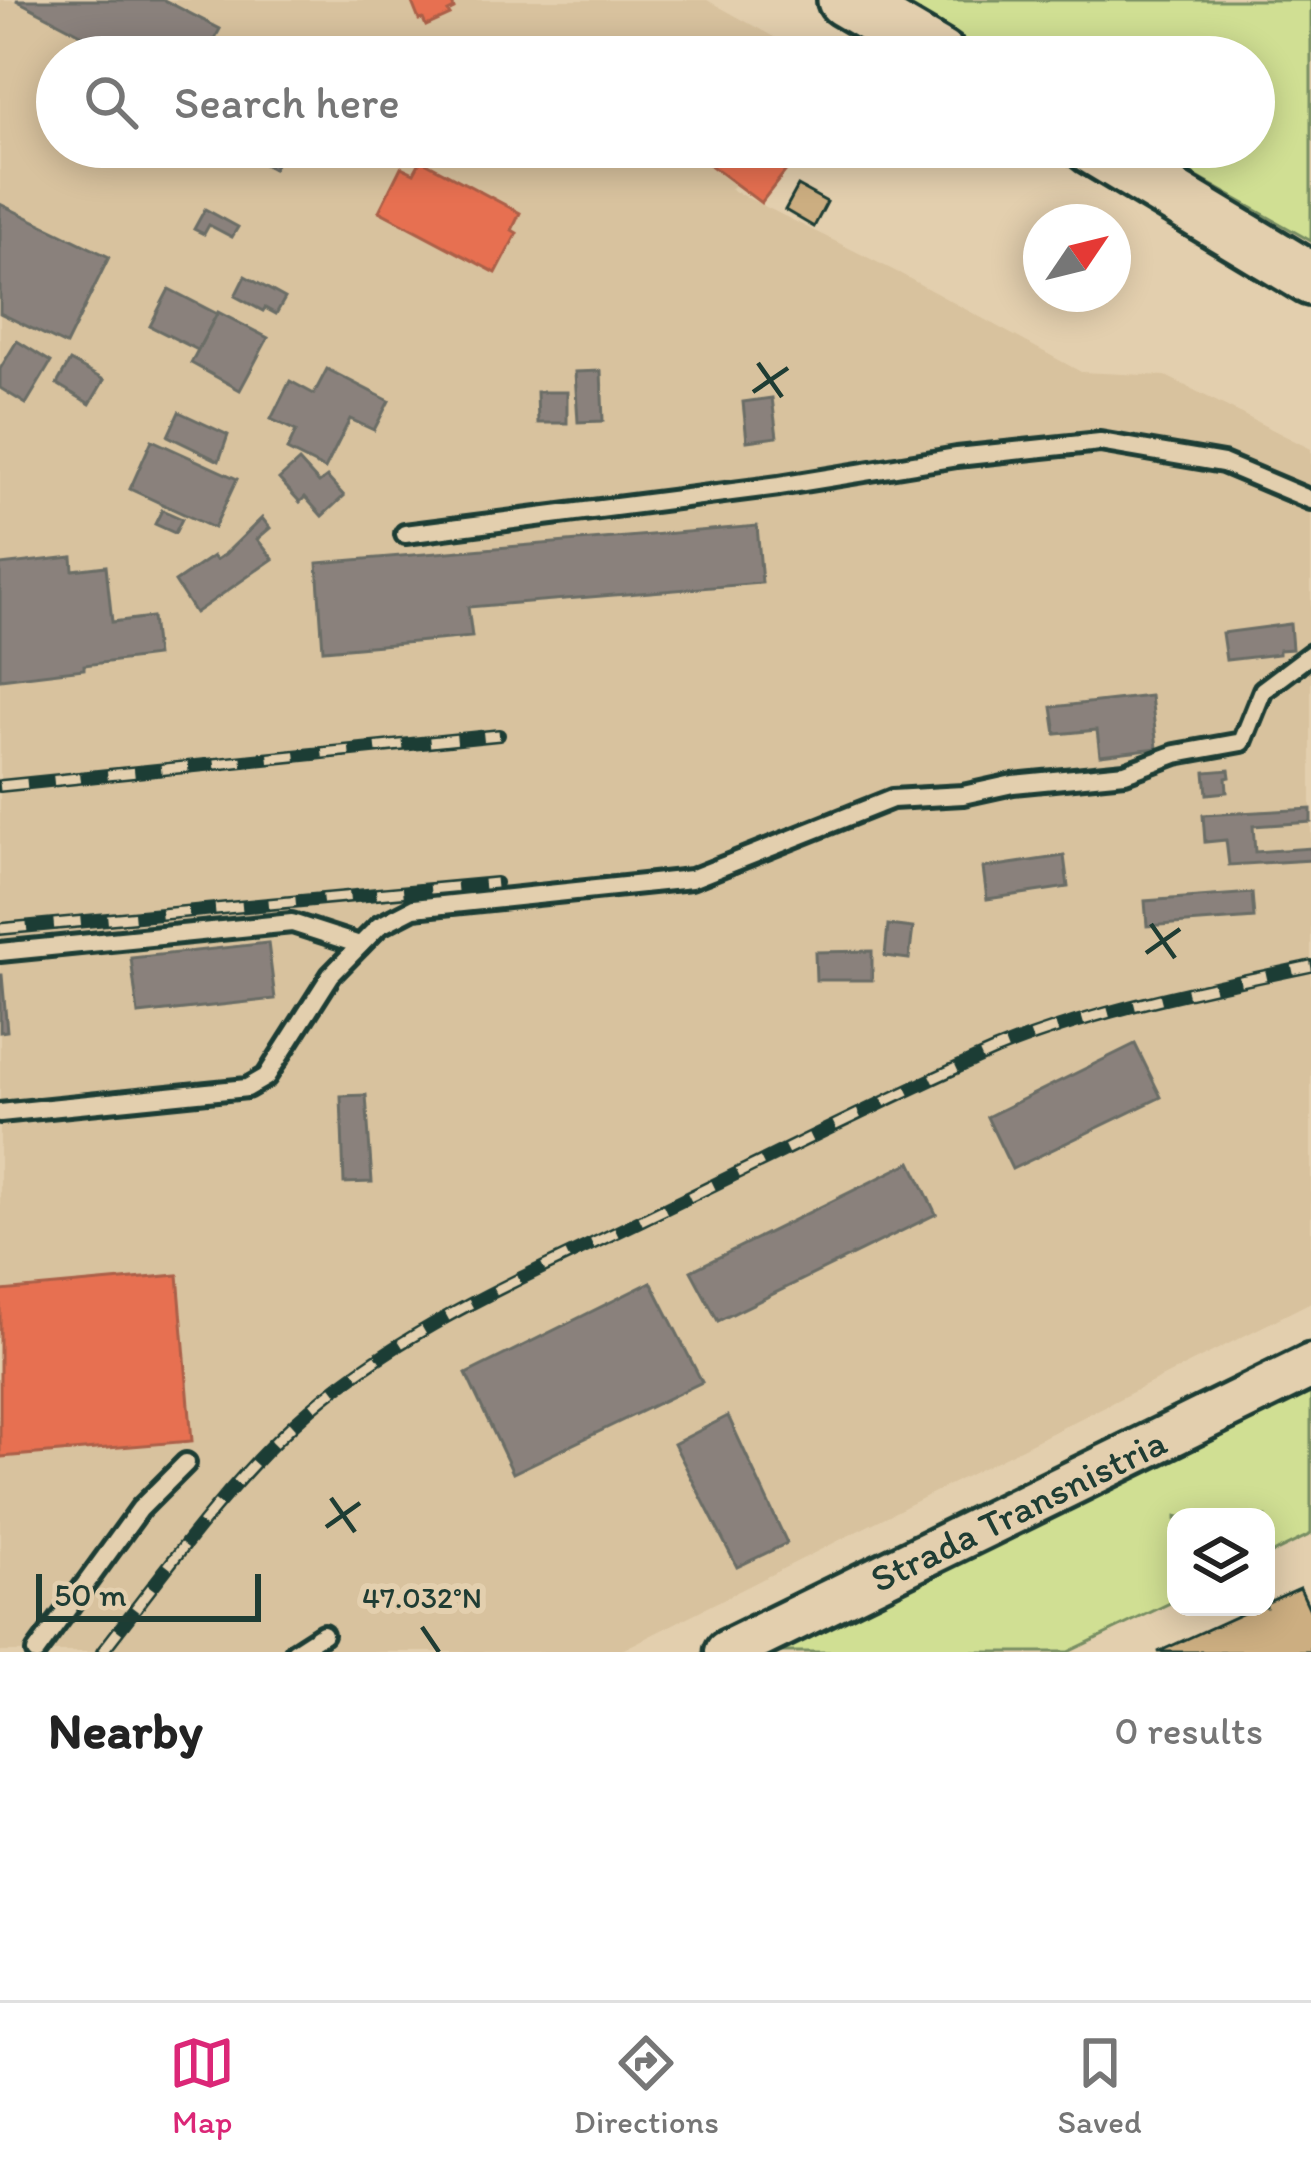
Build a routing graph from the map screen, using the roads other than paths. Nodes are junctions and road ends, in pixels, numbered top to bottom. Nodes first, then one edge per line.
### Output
1 (844, 0) edge
2 (905, 36) edge
3 (1125, 168) edge
4 (1311, 279) edge
5 (1311, 500) edge
6 (405, 534) dead end
7 (1311, 654) edge
8 (360, 945) junction
9 (0, 952) edge
10 (0, 1113) edge
11 (1311, 1366) edge
12 (186, 1463) dead end
13 (323, 1634) dead end
14 (36, 1652) edge
15 (295, 1652) edge
16 (727, 1652) edge

1 - 2 main road
3 - 4 main road
5 - 6 lane
7 - 8 lane
8 - 9 lane
8 - 10 lane
11 - 16 street, Strada Transnistria
12 - 14 lane
13 - 15 lane

